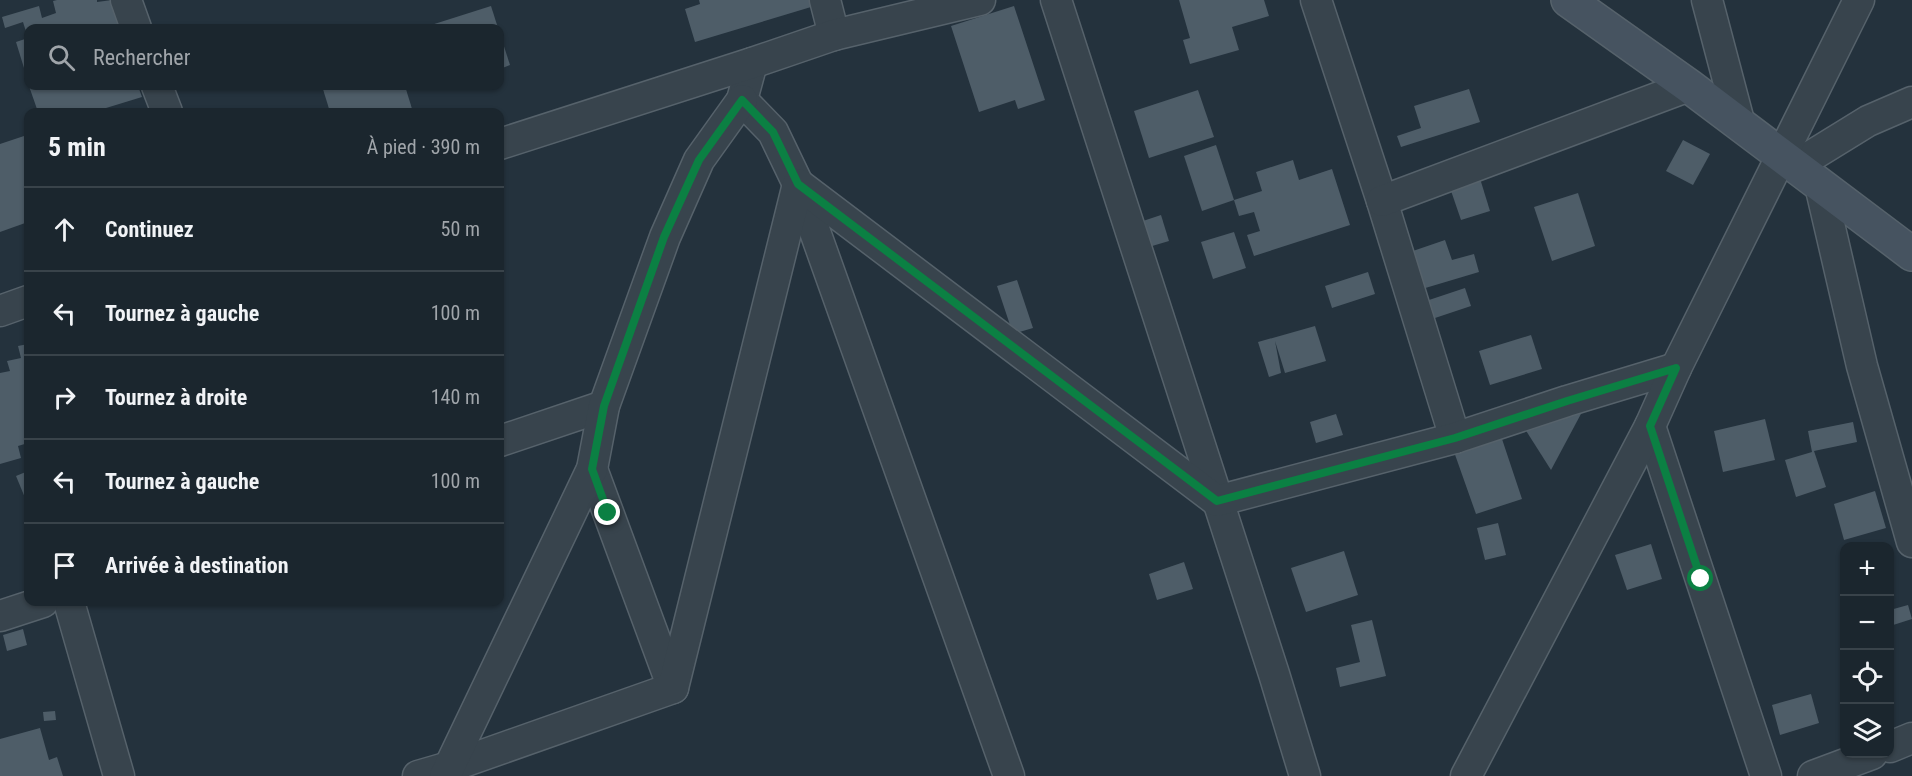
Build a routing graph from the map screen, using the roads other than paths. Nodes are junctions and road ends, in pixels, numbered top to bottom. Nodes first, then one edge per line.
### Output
1 (126, 0) edge
2 (825, 0) edge
3 (980, 0) edge
4 (1056, 0) edge
5 (1316, 0) edge
6 (1568, 0) edge
7 (1707, 0) edge
8 (1859, 0) edge
9 (135, 24) edge
10 (834, 34) junction
11 (752, 63) junction
12 (1689, 86) junction
13 (159, 90) edge
14 (742, 100) junction
15 (1912, 102) edge
16 (165, 108) edge
17 (1740, 125) junction
18 (504, 143) edge
19 (1799, 169) junction
20 (798, 184) junction
21 (1382, 201) junction
22 (1912, 254) edge
23 (24, 302) edge
24 (0, 311) edge
25 (1676, 368) junction
26 (604, 406) junction
27 (1650, 426) junction
28 (1455, 438) junction
29 (504, 440) edge
30 (592, 469) junction
31 (1217, 501) junction
32 (1912, 542) edge
33 (31, 606) edge
34 (70, 606) edge
35 (0, 616) edge
36 (672, 688) junction
37 (1912, 738) edge
38 (1894, 745) edge
39 (1859, 758) edge
40 (447, 772) edge
41 (119, 776) edge
42 (418, 776) edge
43 (1009, 776) edge
44 (1305, 776) edge
45 (1466, 776) edge
46 (1766, 776) edge
47 (1813, 776) edge

1 - 9 street
2 - 10 street
3 - 10 street
4 - 31 street
5 - 21 street
6 - 12 main road
7 - 17 street
8 - 19 street
10 - 11 street
11 - 14 street
11 - 18 street
12 - 17 main road
12 - 21 street
13 - 16 street
14 - 20 street
14 - 26 street
15 - 19 street
17 - 19 main road
19 - 22 main road
19 - 25 street
19 - 32 street
20 - 31 street
20 - 36 street
20 - 43 street
21 - 28 street
23 - 24 street
25 - 27 street
25 - 28 street
26 - 29 street
26 - 30 street
27 - 45 street
27 - 46 street
28 - 31 street
30 - 36 street
30 - 40 street
31 - 44 street
33 - 35 street
34 - 41 street
36 - 40 street
37 - 38 street
39 - 47 street
40 - 42 street

